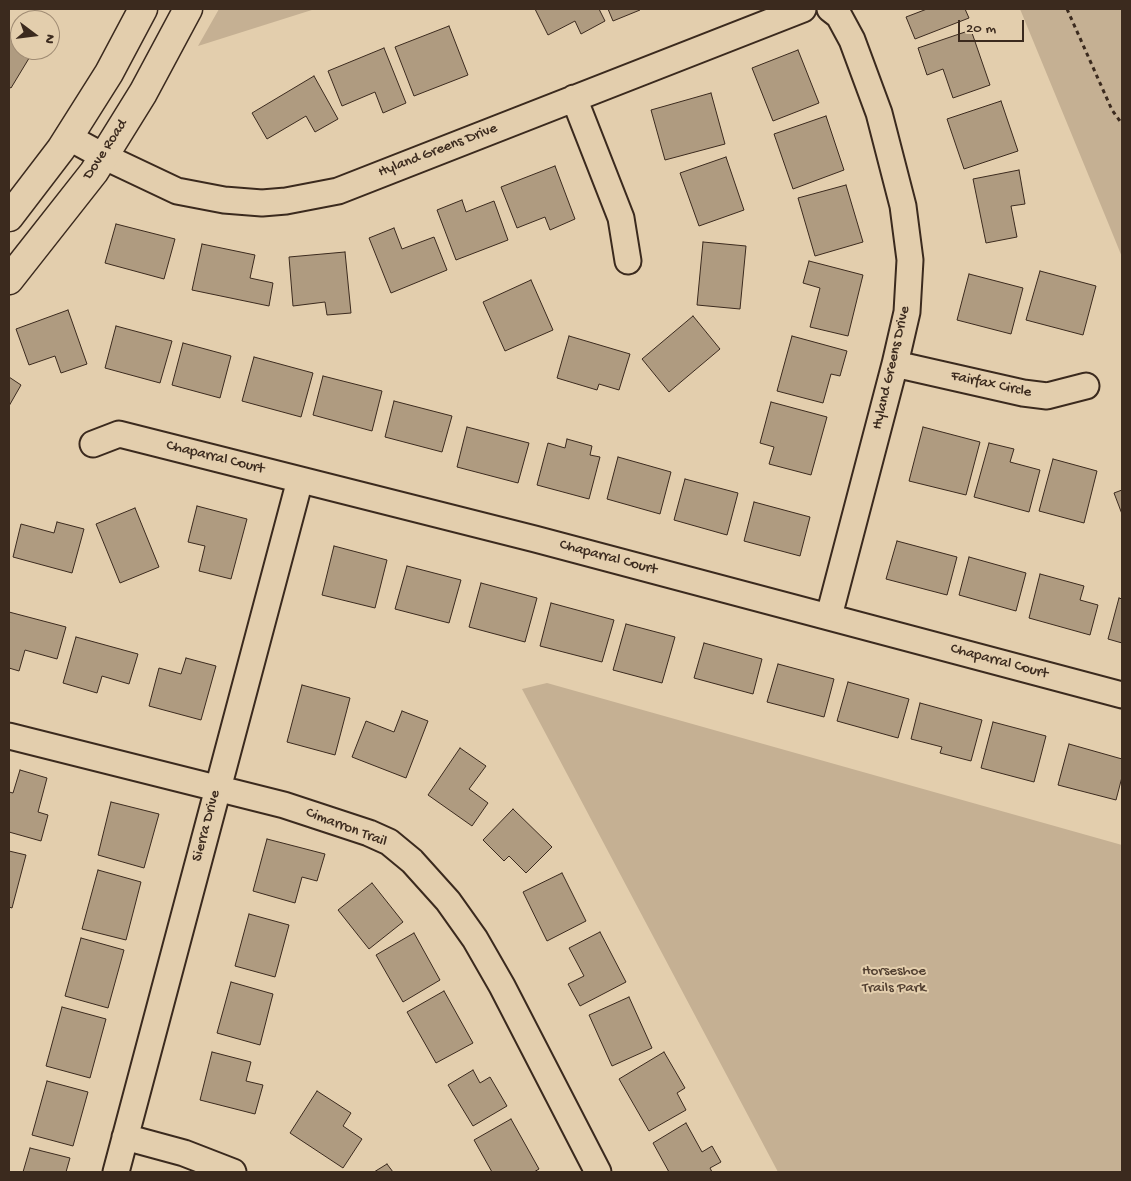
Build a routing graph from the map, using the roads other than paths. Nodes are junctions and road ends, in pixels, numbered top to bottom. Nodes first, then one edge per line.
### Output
1 (143, 9) edge
2 (188, 9) edge
3 (803, 9) edge
4 (830, 9) edge
5 (574, 98) junction
6 (68, 137) junction
7 (103, 156) junction
8 (9, 216) edge
9 (628, 260) dead end
10 (11, 274) edge
11 (895, 364) junction
12 (1086, 386) dead end
13 (92, 444) dead end
14 (300, 480) junction
15 (829, 616) junction
16 (1122, 695) edge
17 (9, 736) edge
18 (217, 788) junction
19 (125, 1137) junction
20 (116, 1172) edge
21 (233, 1172) edge
22 (598, 1172) edge

1 - 6 main road
2 - 7 main road, Dove Road
3 - 5 street, Hyland Greens Drive
4 - 11 street, Hyland Greens Drive
5 - 7 street, Hyland Greens Drive
5 - 9 street
6 - 7 street, Hyland Greens Drive
6 - 8 main road
7 - 10 main road, Dove Road
11 - 12 street, Fairfax Circle
11 - 15 street, Hyland Greens Drive
13 - 14 street, Chaparral Court
14 - 15 street, Chaparral Court
14 - 18 street, Sierra Drive
15 - 16 street, Chaparral Court
17 - 18 street, Cimarron Trail
18 - 19 street, Sierra Drive
18 - 22 street, Cimarron Trail
19 - 20 street, Sierra Drive
19 - 21 street

